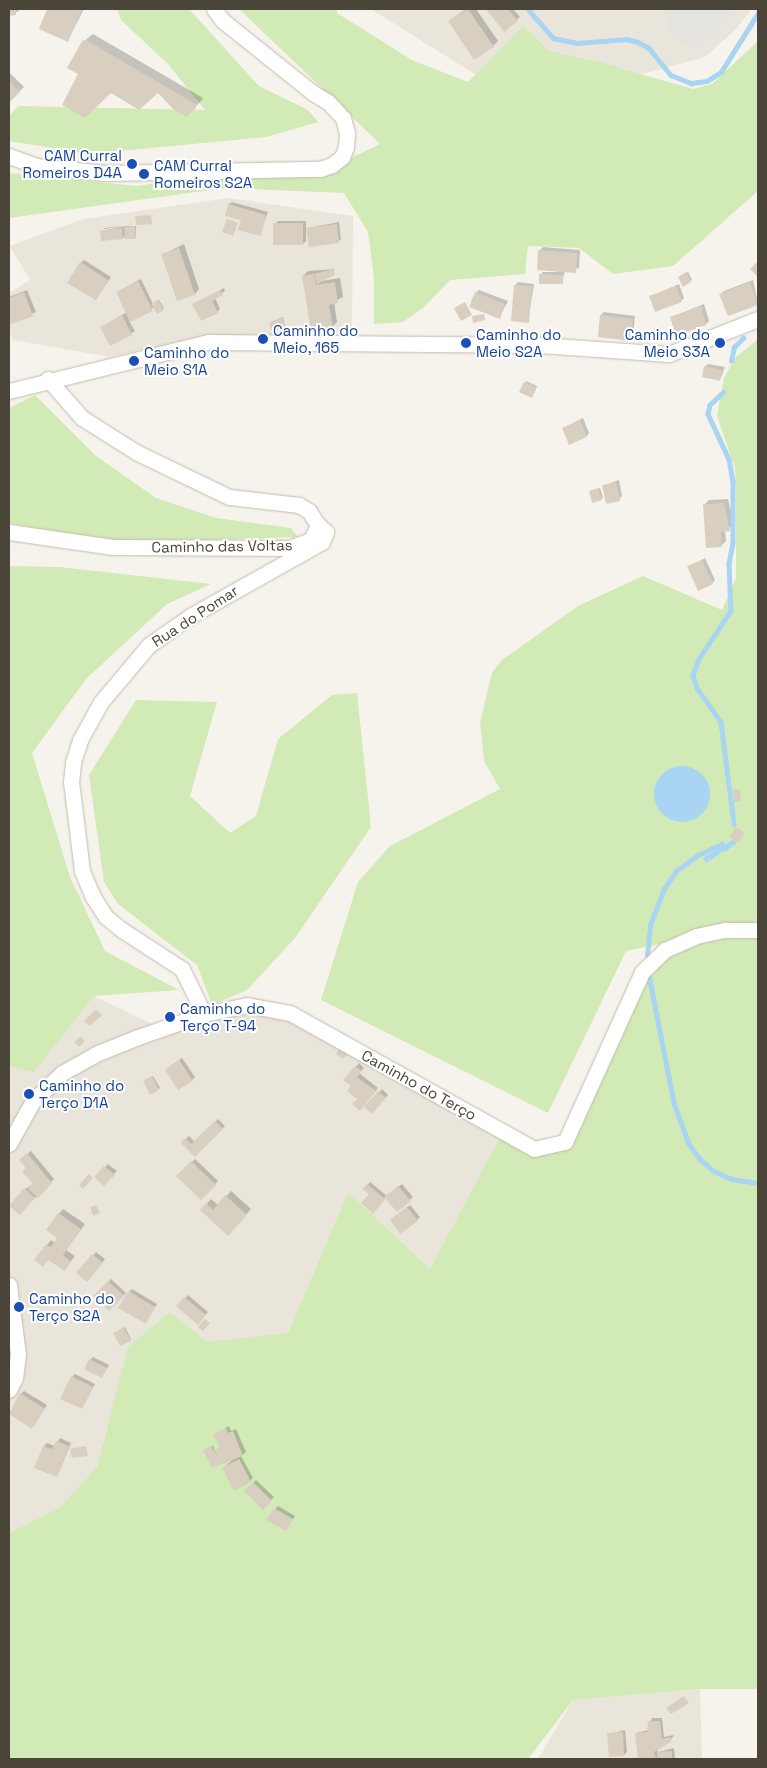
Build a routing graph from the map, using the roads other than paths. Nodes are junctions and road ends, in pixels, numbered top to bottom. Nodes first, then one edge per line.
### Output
1 (214, 9) edge
2 (9, 156) edge
3 (758, 320) edge
4 (48, 379) junction
5 (9, 391) edge
6 (318, 525) junction
7 (9, 532) edge
8 (758, 930) edge
9 (204, 1014) junction
10 (9, 1144) edge
11 (9, 1285) edge
12 (9, 1390) edge

1 - 2 street
3 - 4 street
4 - 5 street
4 - 6 street
6 - 7 street, Caminho das Voltas
6 - 9 street, Rua do Pomar
8 - 9 street, Caminho do Terço
9 - 10 street, Caminho do Terço
11 - 12 street

